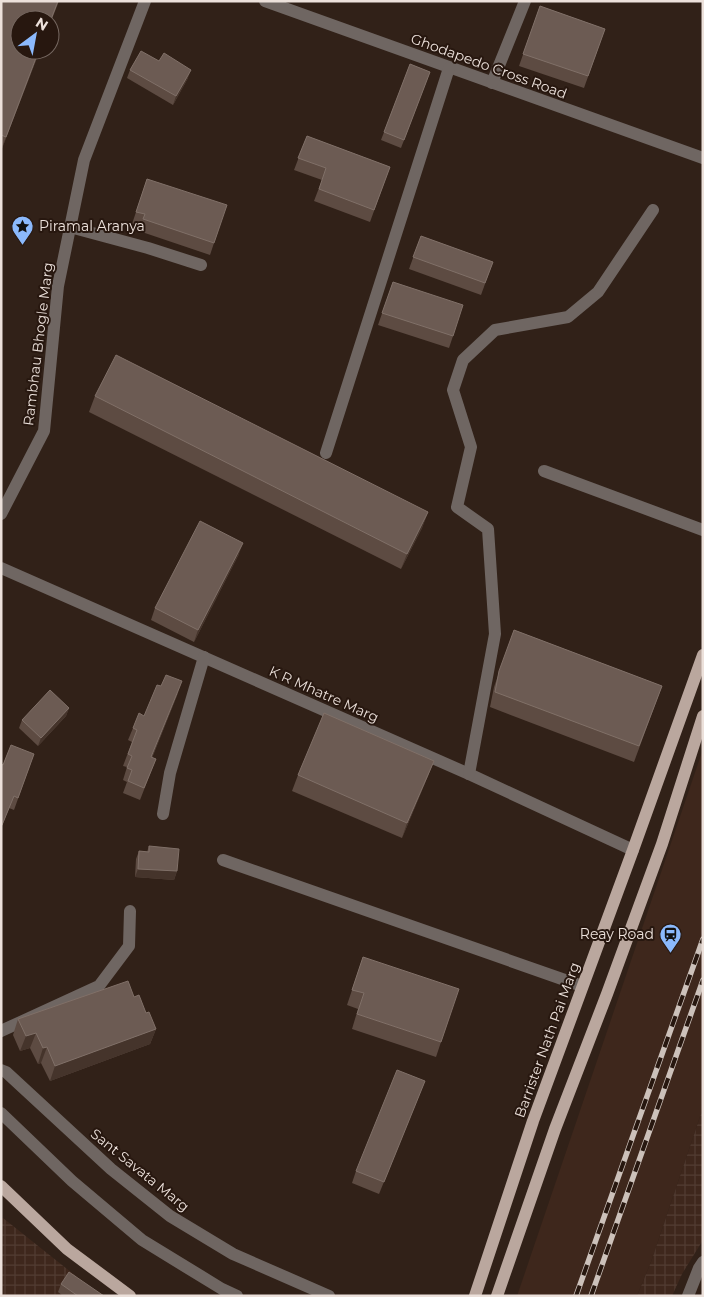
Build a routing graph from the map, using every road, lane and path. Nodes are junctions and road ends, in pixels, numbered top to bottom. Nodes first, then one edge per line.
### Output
1 (145, 1) edge
2 (265, 1) edge
3 (525, 1) edge
4 (290, 5) edge
5 (449, 68) junction
6 (492, 83) junction
7 (703, 158) edge
8 (654, 210) dead end
9 (70, 227) junction
10 (201, 265) dead end
11 (326, 453) dead end
12 (544, 471) dead end
13 (1, 514) edge
14 (703, 530) edge
15 (1, 568) edge
16 (703, 655) edge
17 (204, 657) junction
18 (703, 716) edge
19 (469, 774) junction
20 (163, 814) dead end
21 (633, 850) junction
22 (223, 860) dead end
23 (130, 911) dead end
24 (582, 986) junction
25 (1, 1031) edge
26 (4, 1071) edge
27 (1, 1113) edge
28 (1, 1186) edge
29 (703, 1262) edge
30 (130, 1296) edge
31 (237, 1296) edge
32 (329, 1296) edge
33 (474, 1296) edge
34 (497, 1296) edge
35 (688, 1296) edge

1 - 9 street, Rambhau Bhogle Marg
2 - 4 street, Ghodapedo Cross Road
3 - 6 street
4 - 5 street, Ghodapedo Cross Road
5 - 6 street, Ghodapedo Cross Road
5 - 11 street
6 - 7 street, Ghodapedo Cross Road
8 - 19 street
9 - 10 street
9 - 13 street, Rambhau Bhogle Marg
12 - 14 street
15 - 17 street, K R Mhatre Marg
16 - 21 main road, Barrister Nath Pai Marg
17 - 19 street, K R Mhatre Marg
17 - 20 street
18 - 34 main road
19 - 21 street, K R Mhatre Marg
21 - 24 main road, Barrister Nath Pai Marg
22 - 24 street
23 - 25 street
24 - 33 main road, Barrister Nath Pai Marg
26 - 32 street, Sant Savata Marg
27 - 31 street
28 - 30 main road
29 - 35 street

